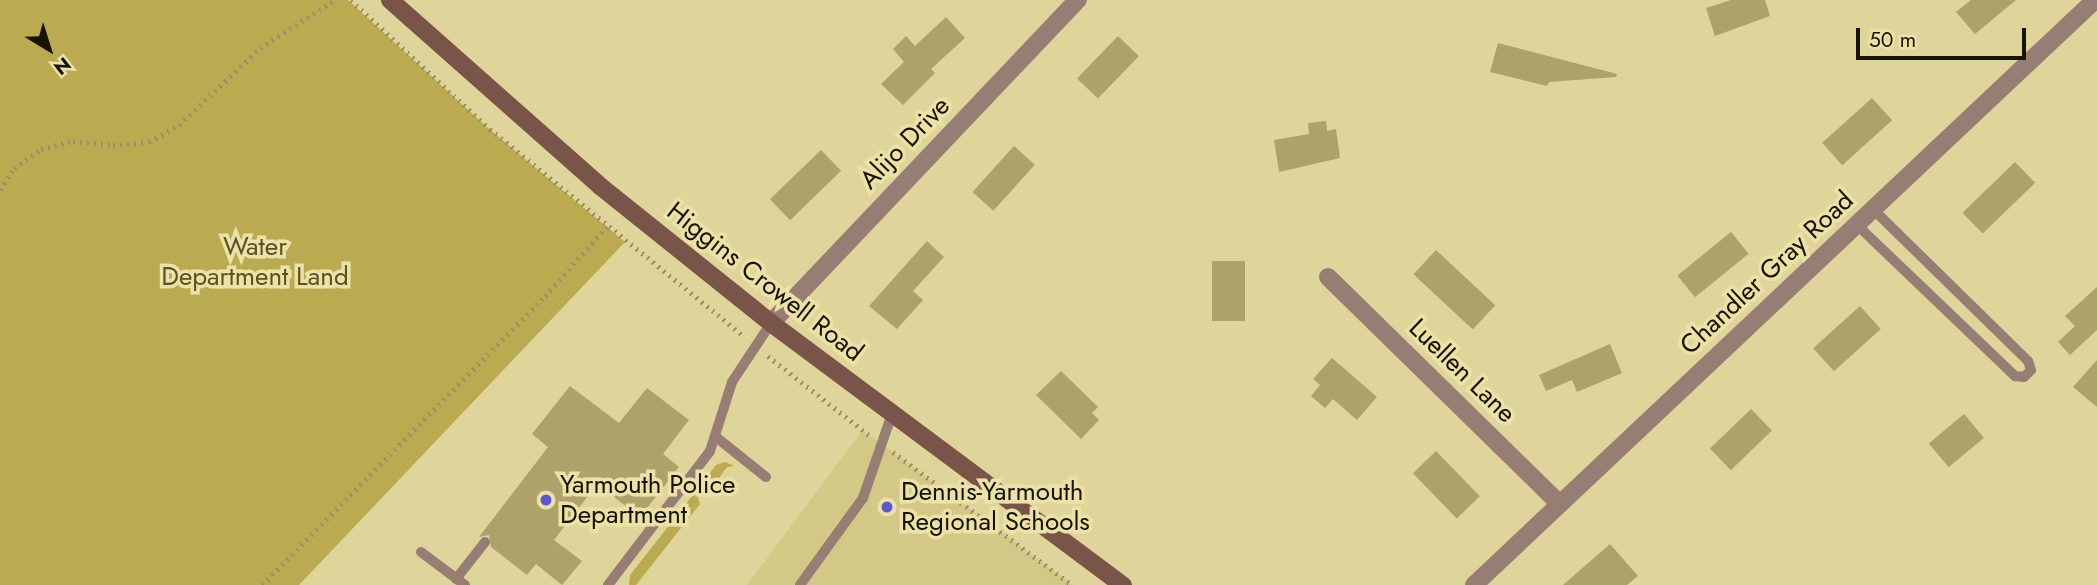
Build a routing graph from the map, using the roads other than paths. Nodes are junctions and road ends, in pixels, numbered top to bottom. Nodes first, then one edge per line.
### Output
1 (390, 0) edge
2 (1078, 0) edge
3 (2095, 0) edge
4 (1874, 210) junction
5 (1857, 225) junction
6 (1328, 277) dead end
7 (771, 323) junction
8 (892, 414) junction
9 (716, 437) junction
10 (766, 477) dead end
11 (1559, 503) junction
12 (485, 542) dead end
13 (421, 552) dead end
14 (460, 582) edge
15 (608, 585) edge
16 (800, 585) edge
17 (1124, 585) edge
18 (1474, 585) edge

1 - 7 main road, Higgins Crowell Road
2 - 7 street, Alijo Drive
3 - 4 street, Chandler Gray Road
4 - 5 street, Chandler Gray Road
4 - 5 lane
5 - 11 street, Chandler Gray Road
6 - 11 street, Luellen Lane
7 - 8 main road, Higgins Crowell Road
7 - 9 lane
8 - 16 lane
8 - 17 main road, Higgins Crowell Road
9 - 10 lane
9 - 15 lane
11 - 18 street, Chandler Gray Road
12 - 14 lane
13 - 14 lane

